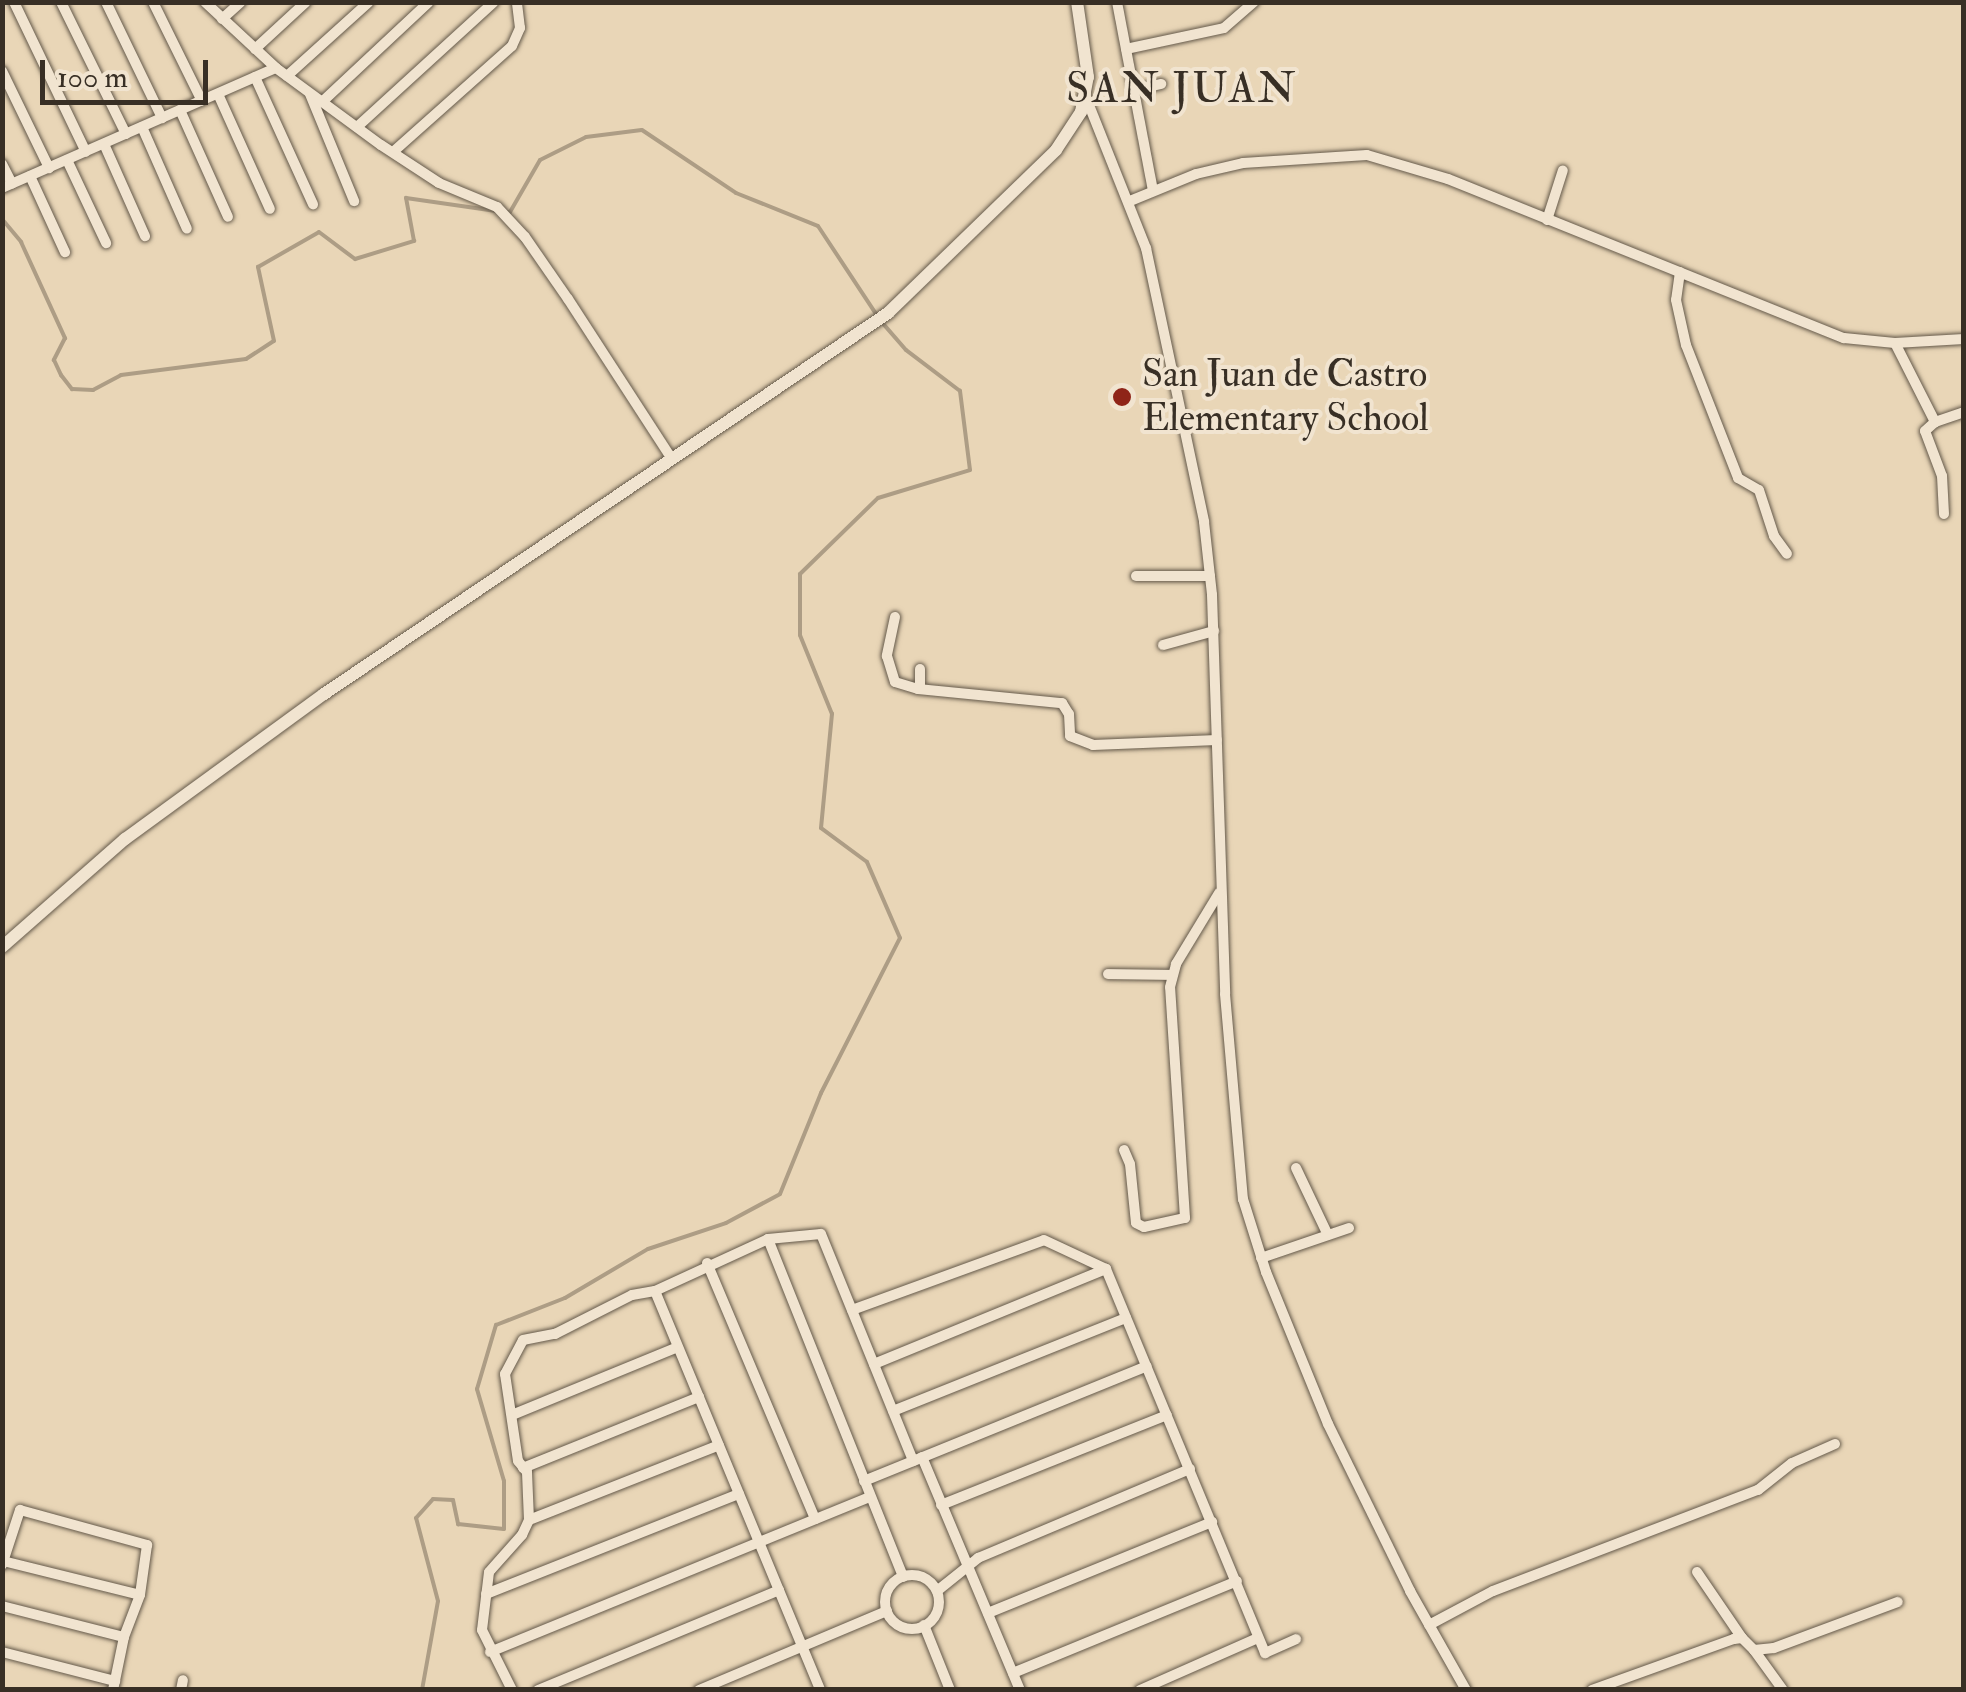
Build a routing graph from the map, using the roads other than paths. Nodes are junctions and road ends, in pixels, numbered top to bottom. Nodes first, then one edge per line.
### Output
1 (14, 2) edge
2 (61, 2) edge
3 (106, 2) edge
4 (154, 2) edge
5 (205, 2) edge
6 (241, 2) edge
7 (306, 2) edge
8 (370, 2) edge
9 (429, 2) edge
10 (494, 2) edge
11 (517, 2) edge
12 (1077, 2) edge
13 (1117, 2) edge
14 (1254, 2) edge
15 (222, 19) junction
16 (1126, 48) junction
17 (255, 49) junction
18 (276, 68) junction
19 (2, 71) edge
20 (287, 76) junction
21 (255, 77) junction
22 (1161, 84) dead end
23 (1135, 90) junction
24 (310, 93) junction
25 (218, 94) junction
26 (1085, 94) junction
27 (202, 101) junction
28 (322, 102) junction
29 (180, 110) junction
30 (162, 118) junction
31 (356, 126) junction
32 (142, 127) junction
33 (126, 134) junction
34 (104, 144) junction
35 (86, 152) junction
36 (394, 152) junction
37 (68, 160) junction
38 (2, 164) edge
39 (49, 168) junction
40 (1563, 170) dead end
41 (30, 176) junction
42 (7, 186) edge
43 (1153, 190) junction
44 (354, 200) dead end
45 (1130, 201) junction
46 (313, 204) dead end
47 (270, 209) dead end
48 (228, 217) dead end
49 (1547, 220) junction
50 (188, 229) dead end
51 (145, 236) dead end
52 (106, 243) dead end
53 (65, 252) dead end
54 (1680, 272) junction
55 (1964, 340) edge
56 (1895, 344) junction
57 (1964, 412) edge
58 (1935, 422) junction
59 (672, 459) junction
60 (1944, 514) dead end
61 (1787, 554) dead end
62 (1136, 576) dead end
63 (1210, 576) junction
64 (894, 617) dead end
65 (1214, 631) junction
66 (1163, 645) dead end
67 (920, 669) dead end
68 (920, 689) junction
69 (1217, 740) junction
70 (1220, 892) junction
71 (2, 946) edge
72 (1108, 974) dead end
73 (1172, 975) junction
74 (1124, 1150) dead end
75 (1296, 1168) dead end
76 (1349, 1228) dead end
77 (1328, 1235) junction
78 (768, 1239) junction
79 (1262, 1258) junction
80 (706, 1264) junction
81 (1106, 1269) junction
82 (655, 1291) junction
83 (852, 1310) junction
84 (1126, 1318) junction
85 (678, 1347) junction
86 (874, 1364) junction
87 (1147, 1366) junction
88 (699, 1397) junction
89 (893, 1411) junction
90 (512, 1415) junction
91 (1167, 1416) junction
92 (1835, 1444) dead end
93 (719, 1445) junction
94 (918, 1459) junction
95 (523, 1468) junction
96 (1190, 1469) junction
97 (864, 1481) junction
98 (739, 1494) junction
99 (870, 1497) junction
100 (941, 1505) junction
101 (815, 1519) junction
102 (529, 1520) junction
103 (1212, 1522) junction
104 (759, 1542) junction
105 (3, 1563) edge
106 (966, 1568) junction
107 (1696, 1572) dead end
108 (903, 1577) junction
109 (1237, 1581) junction
110 (778, 1590) junction
111 (936, 1591) junction
112 (486, 1594) junction
113 (140, 1595) junction
114 (1898, 1602) dead end
115 (2, 1606) edge
116 (887, 1612) junction
117 (988, 1613) junction
118 (1430, 1625) junction
119 (924, 1626) junction
120 (124, 1637) junction
121 (1258, 1638) junction
122 (1742, 1638) junction
123 (1296, 1639) dead end
124 (802, 1646) junction
125 (1754, 1650) junction
126 (2, 1652) edge
127 (490, 1652) junction
128 (1013, 1673) junction
129 (114, 1685) edge
130 (1616, 1686) edge
131 (512, 1690) edge
132 (538, 1690) edge
133 (698, 1690) edge
134 (820, 1690) edge
135 (950, 1690) edge
136 (1020, 1690) edge
137 (1140, 1690) edge
138 (1466, 1690) edge
139 (1592, 1690) edge
140 (1783, 1690) edge

1 - 35 street
2 - 33 street
3 - 30 street
4 - 27 street
5 - 15 street
6 - 15 street
7 - 17 street
8 - 20 street
9 - 28 street
10 - 31 street
11 - 36 street
12 - 26 street
13 - 16 street
14 - 16 street
15 - 17 street
16 - 23 street
17 - 18 street
18 - 20 street
18 - 21 street
19 - 39 street
20 - 24 street
21 - 25 street
21 - 46 street
22 - 23 street
23 - 43 street
24 - 28 street
24 - 44 street
25 - 27 street
25 - 47 street
26 - 45 street
26 - 59 street
27 - 29 street
28 - 31 street
29 - 30 street
29 - 48 street
30 - 32 street
31 - 36 street
32 - 33 street
32 - 50 street
33 - 34 street
34 - 35 street
34 - 51 street
35 - 37 street
36 - 59 street
37 - 39 street
37 - 52 street
38 - 42 street
39 - 41 street
40 - 49 street
41 - 42 street
41 - 53 street
43 - 45 street
43 - 49 street
45 - 63 street
49 - 54 street
54 - 56 street
54 - 61 street
55 - 56 street
56 - 58 street
57 - 58 street
58 - 60 street
59 - 71 street
62 - 63 street
63 - 65 street
64 - 68 street
65 - 66 street
65 - 69 street
67 - 68 street
68 - 69 street
69 - 70 street
70 - 73 street
70 - 79 street
72 - 73 street
73 - 74 street
75 - 77 street
76 - 77 street
77 - 79 street
78 - 80 street
78 - 83 street
78 - 97 street
79 - 118 street
80 - 82 street
80 - 101 street
81 - 83 street
81 - 84 street
81 - 86 street
82 - 85 street
82 - 90 street
83 - 86 street
84 - 87 street
84 - 89 street
85 - 88 street
85 - 90 street
86 - 89 street
87 - 91 street
87 - 94 street
88 - 93 street
88 - 95 street
89 - 94 street
90 - 95 street
91 - 96 street
91 - 100 street
92 - 118 street
93 - 98 street
93 - 102 street
94 - 97 street
94 - 100 street
95 - 102 street
96 - 103 street
96 - 106 street
97 - 99 street
98 - 104 street
98 - 112 street
99 - 101 street
99 - 108 street
100 - 106 street
101 - 104 street
102 - 112 street
103 - 109 street
103 - 117 street
104 - 110 street
104 - 127 street
105 - 113 street
105 - 113 street
106 - 111 street
106 - 117 street
107 - 122 street
108 - 111 street
108 - 116 street
109 - 121 street
109 - 128 street
110 - 124 street
110 - 132 street
111 - 119 street
112 - 127 street
113 - 120 street
114 - 125 street
115 - 120 street
116 - 119 street
116 - 124 street
117 - 128 street
118 - 138 street
119 - 135 street
120 - 129 street
121 - 123 street
121 - 137 street
122 - 125 street
122 - 130 street
124 - 133 street
124 - 134 street
125 - 140 street
126 - 129 street
127 - 131 street
128 - 136 street
130 - 139 street

